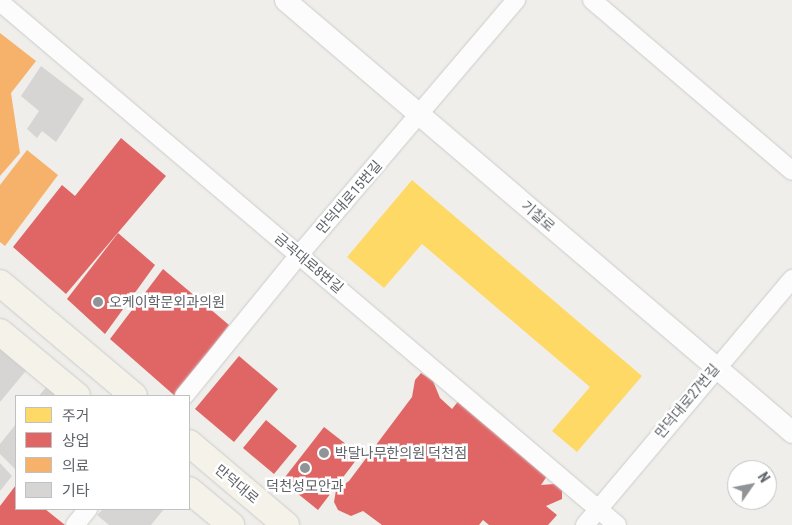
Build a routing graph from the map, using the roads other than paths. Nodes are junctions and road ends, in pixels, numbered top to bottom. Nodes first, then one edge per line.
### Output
1 (285, 0) edge
2 (516, 0) edge
3 (592, 0) edge
4 (0, 2) edge
5 (420, 115) junction
6 (792, 172) edge
7 (299, 255) junction
8 (792, 279) edge
9 (0, 284) edge
10 (0, 332) edge
11 (715, 368) junction
12 (76, 395) edge
13 (133, 395) edge
14 (185, 395) edge
15 (792, 432) edge
16 (190, 444) edge
17 (190, 491) edge
18 (598, 508) junction
19 (87, 510) edge
20 (75, 525) edge
21 (231, 525) edge
22 (286, 525) edge
23 (585, 525) edge
24 (618, 525) edge

1 - 5 street, 기찰로
2 - 5 street, 만덕대로15번길
3 - 6 street
4 - 7 street, 금곡대로8번길
5 - 7 street, 만덕대로15번길
5 - 11 street, 기찰로
7 - 14 street, 만덕대로15번길
7 - 18 street, 금곡대로8번길
8 - 11 street, 만덕대로27번길
9 - 13 main road
10 - 12 main road
11 - 15 street, 기찰로
11 - 18 street, 만덕대로27번길
16 - 22 main road, 만덕대로
17 - 21 main road
18 - 23 street, 만덕대로27번길
18 - 24 street, 금곡대로8번길
19 - 20 street

